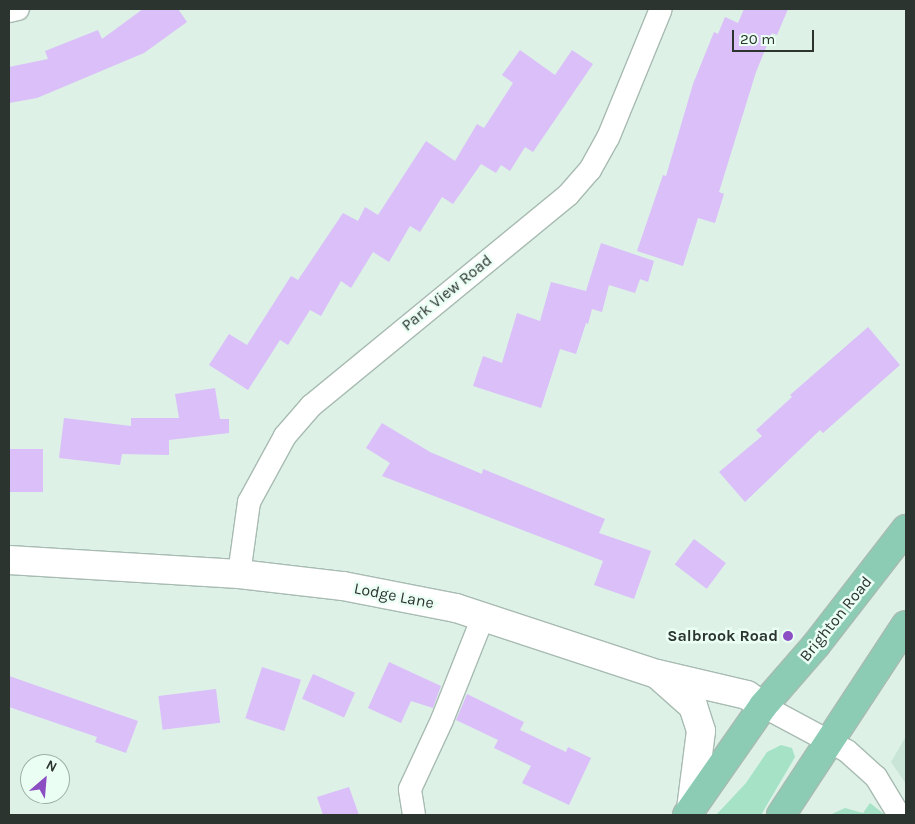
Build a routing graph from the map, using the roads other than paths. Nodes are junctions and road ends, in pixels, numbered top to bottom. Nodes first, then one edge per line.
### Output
1 (18, 9) edge
2 (661, 9) edge
3 (9, 11) edge
4 (906, 529) edge
5 (9, 560) edge
6 (239, 574) junction
7 (483, 617) junction
8 (906, 625) edge
9 (657, 674) junction
10 (763, 706) junction
11 (828, 742) junction
12 (689, 812) edge
13 (414, 815) edge
14 (781, 815) edge
15 (899, 815) edge

1 - 3 street
2 - 6 street, Park View Road
4 - 10 main road, Brighton Road
5 - 6 street, Lodge Lane
6 - 7 street, Lodge Lane
7 - 9 street, Lodge Lane
7 - 13 street
8 - 11 main road
9 - 10 street, Lodge Lane
9 - 12 street
10 - 11 street
10 - 12 main road, Brighton Road
11 - 14 main road
11 - 15 street

